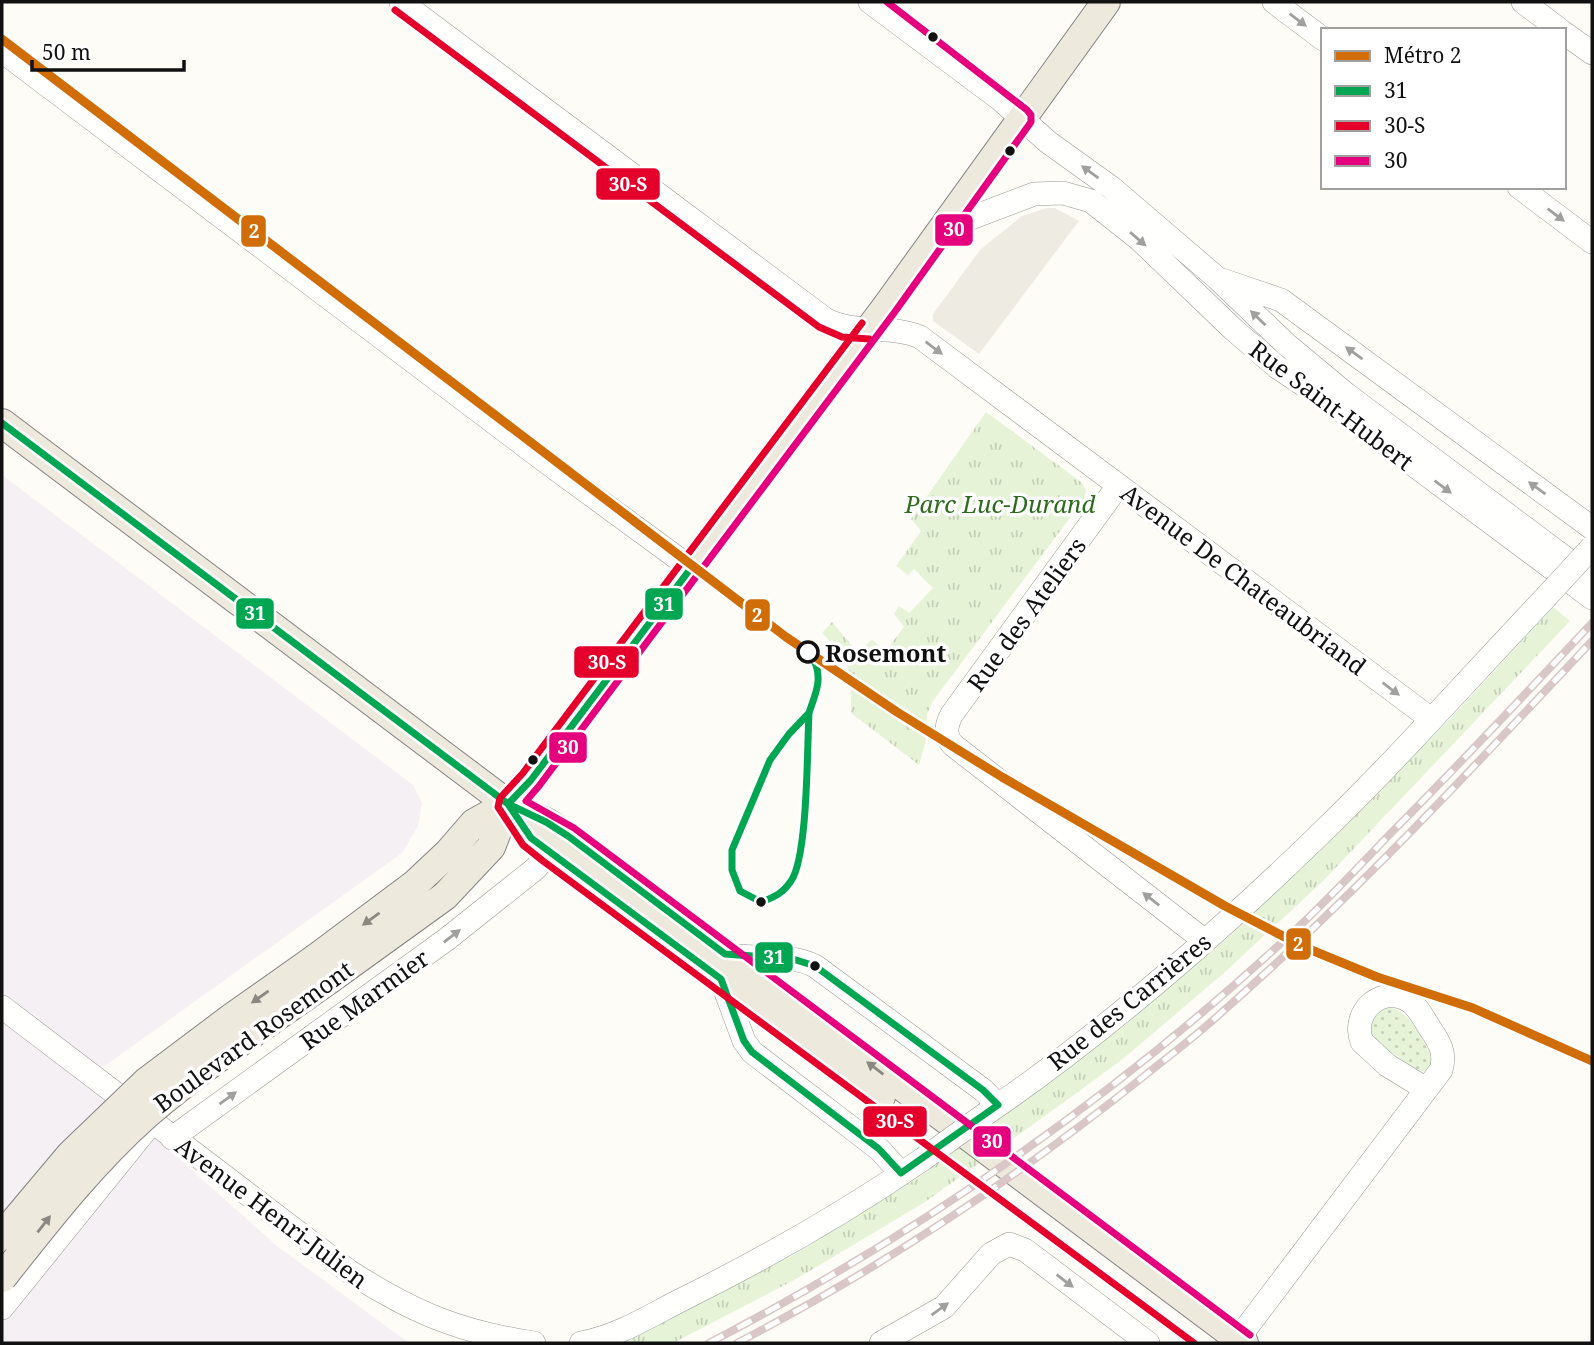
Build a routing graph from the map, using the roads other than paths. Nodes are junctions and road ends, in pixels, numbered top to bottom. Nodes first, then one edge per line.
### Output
1 (401, 2) edge
2 (870, 2) edge
3 (1107, 2) edge
4 (1273, 2) edge
5 (1523, 2) edge
6 (1558, 28) edge
7 (1566, 34) edge
8 (1321, 38) edge
9 (2, 51) edge
10 (1592, 53) edge
11 (1021, 118) junction
12 (1522, 189) edge
13 (942, 229) junction
14 (1592, 242) edge
15 (1217, 278) junction
16 (870, 329) junction
17 (2, 423) edge
18 (1118, 486) junction
19 (1592, 528) edge
20 (1592, 547) edge
21 (691, 568) junction
22 (1592, 578) edge
23 (1592, 598) edge
24 (1431, 719) junction
25 (508, 804) junction
26 (550, 853) junction
27 (1205, 941) junction
28 (723, 966) junction
29 (323, 969) junction
30 (2, 1007) edge
31 (1426, 1090) dead end
32 (118, 1094) junction
33 (993, 1109) junction
34 (153, 1122) junction
35 (172, 1138) junction
36 (901, 1173) junction
37 (2, 1228) edge
38 (2, 1236) edge
39 (2, 1278) edge
40 (2, 1308) edge
41 (1231, 1342) edge
42 (534, 1343) edge
43 (581, 1343) edge
44 (881, 1343) edge
45 (1148, 1343) edge

1 - 16 street, Avenue De Chateaubriand
2 - 11 street, Rue Saint-Hubert
3 - 11 main road, Boulevard Rosemont
4 -> 8 street
5 - 6 street
7 - 10 street
9 - 21 street
11 - 13 main road, Boulevard Rosemont
15 -> 11 street, Rue Saint-Hubert
12 -> 14 street
13 - 16 main road, Boulevard Rosemont
13 -> 23 street, Rue Saint-Hubert
19 -> 15 street, Rue Saint-Hubert
22 -> 15 street, Rue Saint-Hubert
16 -> 18 street, Avenue De Chateaubriand
16 - 21 main road, Boulevard Rosemont
17 - 25 main road
18 -> 24 street, Avenue De Chateaubriand
27 -> 18 street, Rue des Ateliers
20 - 24 street, Rue des Carrières, bridge
21 - 25 main road, Boulevard Rosemont
24 - 27 street, Rue des Carrières
25 - 26 main road
25 - 28 main road
25 - 29 main road, Boulevard Rosemont
26 - 28 main road
35 -> 26 street, Rue Marmier
27 - 33 street, Rue des Carrières
28 - 33 street
28 - 36 street
28 - 41 main road
29 -> 38 main road, Boulevard Rosemont, bridge
39 -> 29 main road, Boulevard Rosemont, bridge
30 - 32 street, Avenue Henri-Julien
31 - 41 street
32 - 34 street, Avenue Henri-Julien
32 - 37 street
33 - 36 street, Rue des Carrières, bridge
34 - 35 street, Avenue Henri-Julien
34 - 40 street
35 - 42 street, Avenue Henri-Julien
36 - 43 street, Rue des Carrières
44 -> 45 street

